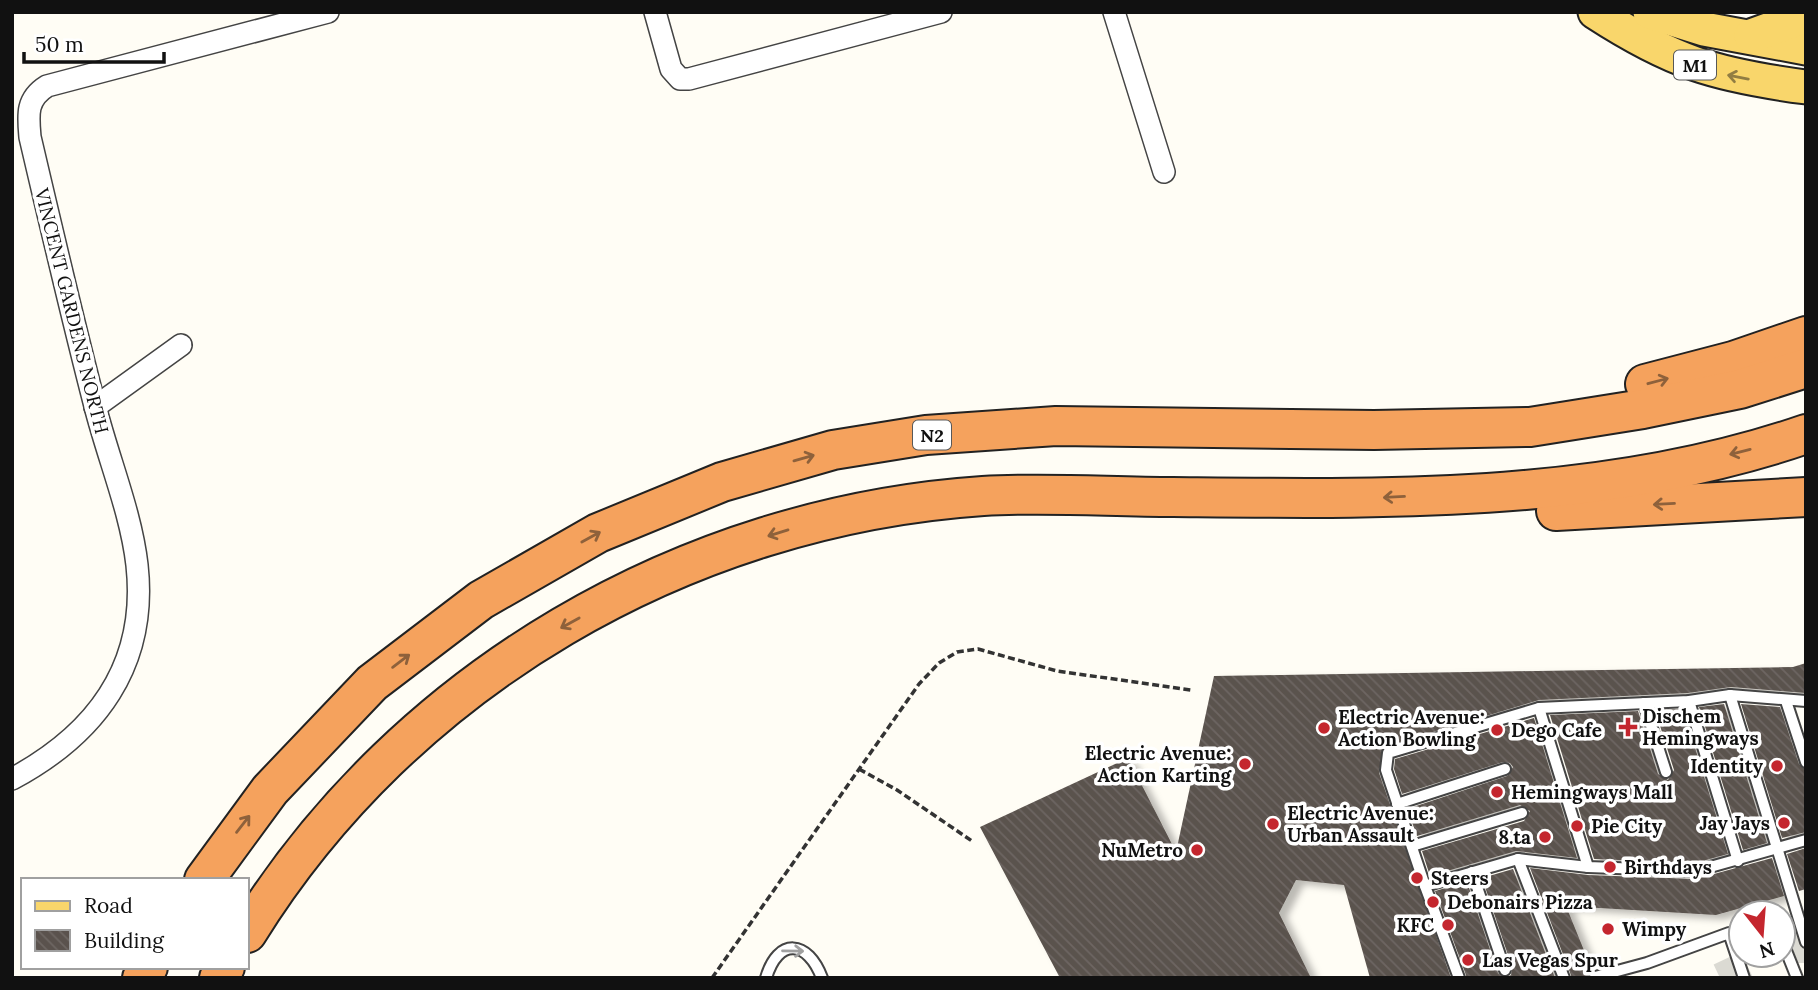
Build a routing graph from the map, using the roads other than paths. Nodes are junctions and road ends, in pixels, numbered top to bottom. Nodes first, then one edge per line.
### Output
1 (328, 12) edge
2 (656, 12) edge
3 (942, 12) edge
4 (1114, 12) edge
5 (1595, 12) edge
6 (1650, 12) edge
7 (1806, 16) edge
8 (1749, 37) junction
9 (1806, 48) edge
10 (1806, 87) edge
11 (1164, 172) dead end
12 (1806, 336) edge
13 (181, 345) dead end
14 (1806, 369) edge
15 (95, 407) junction
16 (1374, 430) junction
17 (1806, 433) edge
18 (1806, 497) edge
19 (828, 517) junction
20 (1730, 695) junction
21 (1689, 701) junction
22 (1786, 701) junction
23 (1806, 701) edge
24 (1644, 703) junction
25 (1539, 708) junction
26 (1806, 762) edge
27 (1505, 769) dead end
28 (1666, 772) dead end
29 (12, 779) edge
30 (1397, 804) junction
31 (1521, 814) dead end
32 (1806, 840) edge
33 (1412, 846) junction
34 (1779, 847) junction
35 (1518, 859) junction
36 (1738, 860) junction
37 (1588, 867) junction
38 (1472, 872) junction
39 (205, 878) edge
40 (1424, 886) junction
41 (1794, 899) edge
42 (1797, 916) edge
43 (248, 932) edge
44 (1727, 934) edge
45 (1806, 942) edge
46 (1504, 970) dead end
47 (1595, 977) edge
48 (766, 978) edge
49 (822, 978) edge
50 (1459, 978) edge
51 (1564, 978) edge

1 - 15 street, VINCENT GARDENS NORTH
2 - 3 street
4 - 11 street
10 -> 5 main road, M1
6 - 8 main road, M1
7 - 8 main road
8 - 9 main road, M1
16 -> 12 highway
13 - 15 street
14 - 16 highway, N2
15 - 29 street, VINCENT GARDENS NORTH
39 -> 16 highway, N2
17 -> 19 highway
18 -> 19 highway
19 -> 43 highway
20 - 21 lane
20 - 22 lane
20 - 34 lane
21 - 24 lane
21 - 36 lane
22 - 23 lane
22 - 26 lane
24 - 25 lane
24 - 28 lane
25 - 30 lane
25 - 37 lane
27 - 30 lane
30 - 33 lane
31 - 33 lane
32 - 34 lane
33 - 40 lane
34 - 36 lane
34 - 41 lane
35 - 37 lane
35 - 38 lane
35 - 51 lane
36 - 37 lane
38 - 40 lane
38 - 46 lane
40 - 50 lane
42 - 45 lane
44 - 47 lane
48 -> 49 lane

